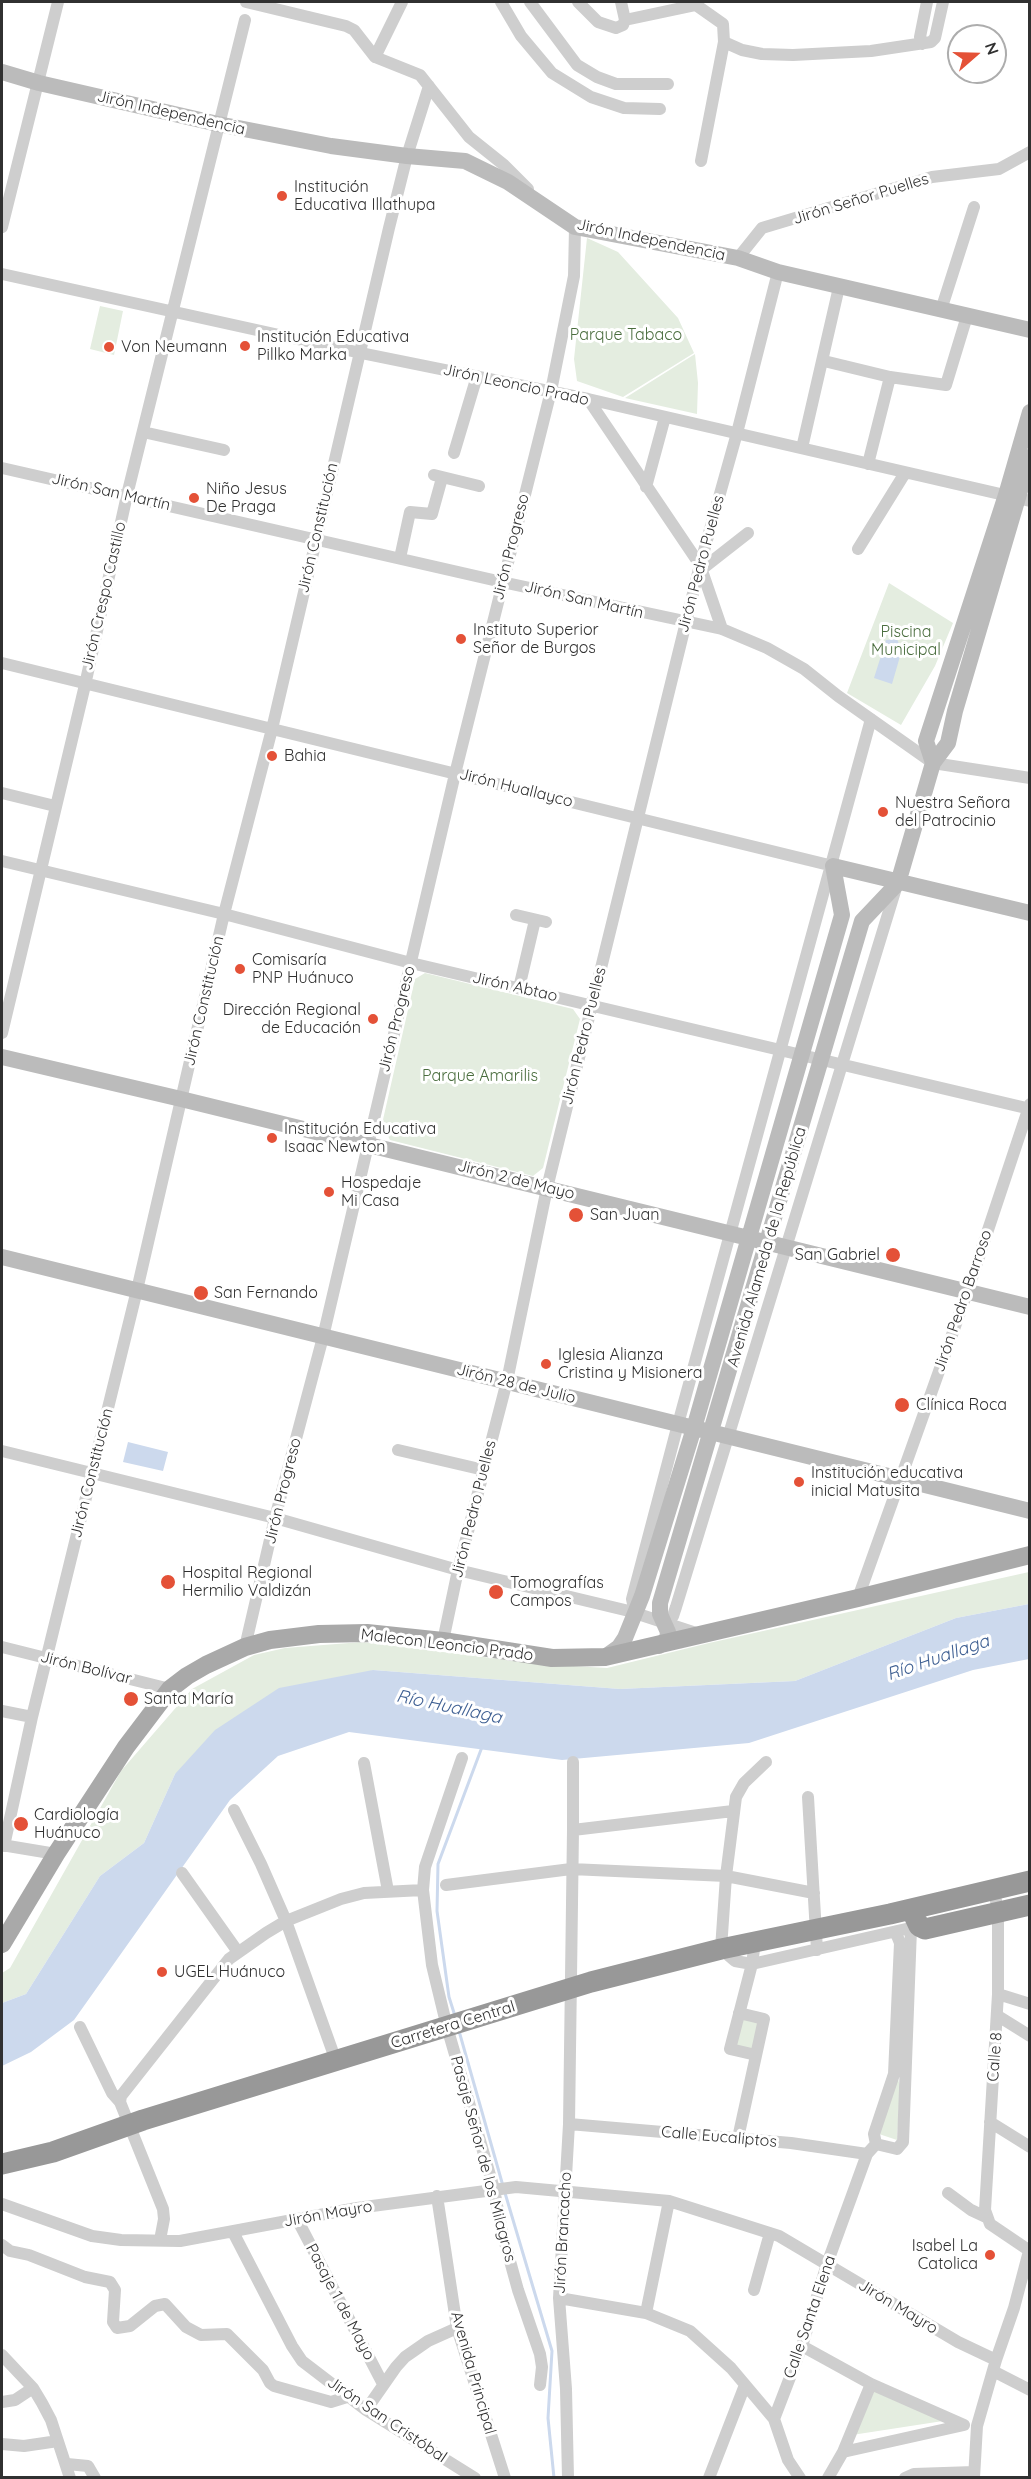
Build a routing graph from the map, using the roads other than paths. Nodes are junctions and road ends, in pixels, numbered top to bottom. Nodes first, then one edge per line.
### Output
1 (58, 2) edge
2 (246, 2) edge
3 (402, 2) edge
4 (501, 2) edge
5 (530, 2) edge
6 (578, 2) edge
7 (621, 2) edge
8 (927, 2) edge
9 (943, 2) edge
10 (245, 20) dead end
11 (625, 20) junction
12 (724, 42) junction
13 (927, 43) junction
14 (375, 57) junction
15 (2, 72) edge
16 (39, 83) junction
17 (668, 84) dead end
18 (429, 86) junction
19 (660, 109) dead end
20 (218, 124) junction
21 (1029, 152) edge
22 (407, 156) junction
23 (701, 160) dead end
24 (974, 207) dead end
25 (548, 208) junction
26 (2, 227) edge
27 (575, 227) junction
28 (738, 258) junction
29 (778, 272) junction
30 (2, 274) edge
31 (839, 286) junction
32 (940, 310) junction
33 (173, 312) junction
34 (967, 316) junction
35 (1029, 330) edge
36 (361, 352) junction
37 (824, 361) junction
38 (477, 376) junction
39 (890, 377) junction
40 (551, 391) junction
41 (588, 399) junction
42 (1029, 412) edge
43 (665, 417) junction
44 (143, 432) junction
45 (737, 433) junction
46 (802, 448) junction
47 (224, 450) dead end
48 (454, 453) dead end
49 (1029, 457) edge
50 (868, 464) junction
51 (2, 468) edge
52 (905, 473) junction
53 (479, 486) dead end
54 (645, 487) junction
55 (127, 495) junction
56 (1018, 498) edge
57 (748, 533) dead end
58 (315, 538) junction
59 (858, 549) dead end
60 (400, 558) junction
61 (701, 567) junction
62 (502, 582) junction
63 (685, 623) junction
64 (722, 629) junction
65 (2, 663) edge
66 (85, 685) junction
67 (871, 719) junction
68 (272, 729) junction
69 (933, 763) junction
70 (455, 774) junction
71 (1029, 778) edge
72 (2, 793) edge
73 (55, 806) junction
74 (637, 818) junction
75 (2, 861) edge
76 (833, 866) junction
77 (39, 871) junction
78 (898, 883) junction
79 (1029, 913) edge
80 (224, 914) junction
81 (516, 915) dead end
82 (411, 963) junction
83 (519, 988) junction
84 (592, 1005) junction
85 (2, 1033) edge
86 (782, 1050) junction
87 (802, 1054) junction
88 (2, 1057) edge
89 (822, 1059) junction
90 (843, 1064) junction
91 (181, 1098) junction
92 (1029, 1107) edge
93 (367, 1144) junction
94 (547, 1188) junction
95 (731, 1233) junction
96 (749, 1237) junction
97 (768, 1242) junction
98 (788, 1246) junction
99 (2, 1257) edge
100 (137, 1290) junction
101 (968, 1290) junction
102 (1029, 1306) edge
103 (323, 1337) junction
104 (507, 1381) junction
105 (686, 1426) junction
106 (712, 1433) junction
107 (729, 1437) junction
108 (398, 1450) dead end
109 (2, 1451) edge
110 (484, 1470) junction
111 (91, 1473) junction
112 (899, 1480) junction
113 (1029, 1511) edge
114 (275, 1518) junction
115 (1029, 1555) edge
116 (458, 1570) junction
117 (858, 1598) junction
118 (635, 1613) junction
119 (664, 1623) junction
120 (703, 1635) junction
121 (443, 1641) junction
122 (659, 1646) junction
123 (2, 1647) edge
124 (245, 1647) junction
125 (605, 1657) junction
126 (47, 1658) junction
127 (170, 1689) junction
128 (2, 1711) edge
129 (32, 1717) junction
130 (462, 1758) dead end
131 (573, 1762) dead end
132 (766, 1762) dead end
133 (364, 1763) dead end
134 (808, 1797) dead end
135 (234, 1810) dead end
136 (733, 1811) junction
137 (573, 1830) junction
138 (3, 1846) edge
139 (56, 1854) junction
140 (571, 1869) junction
141 (182, 1873) dead end
142 (726, 1876) junction
143 (1029, 1881) edge
144 (446, 1885) dead end
145 (994, 1889) junction
146 (423, 1890) junction
147 (388, 1891) junction
148 (814, 1893) junction
149 (1029, 1905) edge
150 (998, 1912) junction
151 (286, 1921) junction
152 (913, 1921) junction
153 (896, 1933) junction
154 (816, 1939) junction
155 (755, 1942) junction
156 (2, 1944) edge
157 (721, 1949) junction
158 (238, 1952) junction
159 (752, 1964) junction
160 (570, 1989) junction
161 (998, 1994) junction
162 (1029, 2004) edge
163 (739, 2013) junction
164 (998, 2016) junction
165 (448, 2026) junction
166 (80, 2027) dead end
167 (1029, 2036) edge
168 (756, 2055) junction
169 (336, 2061) junction
170 (120, 2102) junction
171 (990, 2122) junction
172 (569, 2124) junction
173 (130, 2125) junction
174 (738, 2138) junction
175 (876, 2144) junction
176 (1029, 2147) edge
177 (867, 2154) junction
178 (2, 2164) edge
179 (496, 2190) junction
180 (564, 2192) junction
181 (948, 2193) dead end
182 (437, 2196) junction
183 (669, 2201) junction
184 (2, 2204) edge
185 (297, 2219) junction
186 (988, 2220) junction
187 (233, 2232) junction
188 (770, 2233) junction
189 (160, 2240) junction
190 (2, 2245) edge
191 (1029, 2251) edge
192 (827, 2264) junction
193 (754, 2290) dead end
194 (559, 2298) junction
195 (646, 2313) junction
196 (457, 2328) junction
197 (802, 2346) junction
198 (2, 2355) edge
199 (994, 2366) junction
200 (383, 2384) junction
201 (871, 2384) junction
202 (540, 2385) dead end
203 (745, 2385) junction
204 (33, 2388) junction
205 (1029, 2390) edge
206 (346, 2397) junction
207 (2, 2402) edge
208 (366, 2410) junction
209 (774, 2419) junction
210 (964, 2425) junction
211 (977, 2426) junction
212 (58, 2441) junction
213 (2, 2444) edge
214 (843, 2452) junction
215 (67, 2464) junction
216 (974, 2475) edge
217 (70, 2478) edge
218 (95, 2478) edge
219 (475, 2478) edge
220 (505, 2478) edge
221 (568, 2478) edge
222 (709, 2478) edge
223 (800, 2478) edge
224 (828, 2478) edge
225 (905, 2478) edge

1 - 16 street
2 - 14 street
3 - 14 street
4 - 19 street
5 - 17 street
6 - 11 street
7 - 11 street
8 - 13 street
9 - 13 street
10 - 20 street, Jirón Crespo Castillo
11 - 12 street
12 - 13 street
12 - 23 street
14 - 18 street
15 - 16 street, Jirón Independencia
16 - 20 street, Jirón Independencia
16 - 26 street
18 - 22 street, Jirón Constitución
18 - 25 street
20 - 22 street, Jirón Independencia
20 - 33 street, Jirón Crespo Castillo
21 - 28 street, Jirón Señor Puelles
22 - 25 street, Jirón Independencia
22 - 36 street, Jirón Constitución
24 - 32 street
25 - 27 street, Jirón Independencia
27 - 28 street, Jirón Independencia
27 - 40 street, Jirón Progreso
28 - 29 street, Jirón Independencia
29 - 31 street, Jirón Independencia
29 - 45 street, Jirón Pedro Puelles
30 - 33 street, Jirón Leoncio Prado
31 - 32 street, Jirón Independencia
31 - 37 street
32 - 34 street, Jirón Independencia
33 - 36 street, Jirón Leoncio Prado
33 - 44 street, Jirón Crespo Castillo
34 - 35 street, Jirón Independencia
34 - 39 street
36 - 38 street, Jirón Leoncio Prado
36 - 58 street, Jirón Constitución
37 - 39 street
37 - 46 street
38 - 40 street, Jirón Leoncio Prado
38 - 48 street
39 - 50 street
40 - 41 street, Jirón Leoncio Prado
40 - 62 street, Jirón Progreso
41 - 43 street, Jirón Leoncio Prado
41 - 54 street
42 - 56 street
43 - 45 street, Jirón Leoncio Prado
43 - 54 street
44 - 47 street
44 - 55 street, Jirón Crespo Castillo
45 - 46 street, Jirón Leoncio Prado
45 - 61 street, Jirón Pedro Puelles
46 - 50 street, Jirón Leoncio Prado
49 - 56 street
50 - 52 street, Jirón Leoncio Prado
51 - 55 street, Jirón San Martín
52 - 56 street, Jirón Leoncio Prado
52 - 59 street
53 - 60 street
54 - 61 street
55 - 58 street, Jirón San Martín
55 - 66 street, Jirón Crespo Castillo
56 - 69 street
57 - 61 street
58 - 60 street, Jirón San Martín
58 - 68 street, Jirón Constitución
60 - 62 street, Jirón San Martín
61 - 63 street, Jirón Pedro Puelles
61 - 64 street
62 - 63 street, Jirón San Martín
62 - 70 street, Jirón Progreso
63 - 64 street, Jirón San Martín
63 - 74 street, Jirón Pedro Puelles
64 - 67 street, Jirón San Martín
65 - 66 street, Jirón Huallayco
66 - 68 street, Jirón Huallayco
66 - 73 street, Jirón Crespo Castillo
67 - 69 street, Jirón San Martín
67 - 76 street, Avenida Alameda de la República
68 - 70 street, Jirón Huallayco
68 - 80 street, Jirón Constitución
69 - 71 street, Jirón San Martín
69 - 78 street, Avenida Alameda de la República
70 - 74 street, Jirón Huallayco
70 - 82 street, Jirón Progreso
72 - 73 street
73 - 77 street, Jirón Crespo Castillo
74 - 76 street, Jirón Huallayco
74 - 84 street, Jirón Pedro Puelles
75 - 77 street, Jirón Abtao
76 - 78 street, Jirón Huallayco
76 - 86 street, Avenida Alameda de la República
76 - 87 street, Avenida Alameda de la República
77 - 80 street, Jirón Abtao
77 - 85 street, Jirón Crespo Castillo
78 - 79 street, Jirón Huallayco
78 - 89 street, Avenida Alameda de la República
78 - 90 street, Avenida Alameda de la República
80 - 82 street, Jirón Abtao
80 - 91 street, Jirón Constitución
81 - 83 street
82 - 83 street, Jirón Abtao
82 - 93 street, Jirón Progreso
83 - 84 street, Jirón Abtao
84 - 86 street, Jirón Abtao
84 - 94 street, Jirón Pedro Puelles
86 - 87 street, Jirón Abtao
86 - 95 street, Avenida Alameda de la República
87 - 89 street, Jirón Abtao
87 - 96 street, Avenida Alameda de la República
88 - 91 street, Jirón 2 de Mayo
89 - 90 street, Jirón Abtao
89 - 97 street, Avenida Alameda de la República
90 - 92 street, Jirón Abtao
90 - 98 street, Avenida Alameda de la República
91 - 93 street, Jirón 2 de Mayo
91 - 100 street, Jirón Constitución
92 - 101 street, Jirón Pedro Barroso
93 - 94 street, Jirón 2 de Mayo
93 - 103 street, Jirón Progreso
94 - 95 street, Jirón 2 de Mayo
94 - 104 street, Jirón Pedro Puelles
95 - 96 street, Jirón 2 de Mayo
95 - 105 street, Avenida Alameda de la República
96 - 97 street, Jirón 2 de Mayo
96 - 105 street, Avenida Alameda de la República
97 - 98 street, Jirón 2 de Mayo
97 - 106 street, Avenida Alameda de la República
98 - 101 street, Jirón 2 de Mayo
98 - 107 street, Avenida Alameda de la República
99 - 100 street, Jirón 28 de Julio
100 - 103 street, Jirón 28 de Julio
100 - 111 street, Jirón Constitución
101 - 102 street, Jirón 2 de Mayo
101 - 112 street, Jirón Pedro Barroso
103 - 104 street, Jirón 28 de Julio
103 - 114 street, Jirón Progreso
104 - 105 street, Jirón 28 de Julio
104 - 110 street, Jirón Pedro Puelles
105 - 106 street, Jirón 28 de Julio
105 - 118 street, Avenida Alameda de la República
106 - 107 street, Jirón 28 de Julio
106 - 119 street, Avenida Alameda de la República
107 - 112 street, Jirón 28 de Julio
107 - 119 street, Avenida Alameda de la República
108 - 110 street
109 - 111 street
110 - 116 street, Jirón Pedro Puelles
111 - 114 street
111 - 126 street, Jirón Constitución
112 - 113 street, Jirón 28 de Julio
112 - 117 street, Jirón Pedro Barroso
114 - 116 street
114 - 124 street, Jirón Progreso
115 - 117 main road, Malecon Leoncio Prado
116 - 118 street
116 - 121 street, Jirón Pedro Puelles
117 - 120 main road, Malecon Leoncio Prado
118 - 119 street
118 - 125 street, Avenida Alameda de la República
119 - 120 street
119 - 122 street, Avenida Alameda de la República
120 - 122 main road, Malecon Leoncio Prado
121 - 124 main road, Malecon Leoncio Prado
121 - 125 main road, Malecon Leoncio Prado
122 - 125 main road, Malecon Leoncio Prado
123 - 126 street, Jirón Bolívar
124 - 127 main road, Malecon Leoncio Prado
126 - 127 street, Jirón Bolívar
126 - 129 street, Jirón Constitución
127 - 139 main road, Malecon Leoncio Prado
128 - 129 street
129 - 138 street, Jirón Constitución
130 - 146 street, Pasaje Señor de los Milagros
131 - 137 street, Jirón Brancacho
132 - 136 street
133 - 147 street
134 - 148 street
135 - 151 street
136 - 137 street
136 - 142 street
137 - 140 street, Jirón Brancacho
138 - 139 street
139 - 156 main road, Malecon Leoncio Prado
140 - 142 street
140 - 144 street
140 - 160 street, Jirón Brancacho
141 - 158 street
142 - 148 street
142 - 157 street
143 - 145 highway, Carretera Central
145 - 150 street, Calle 8
145 - 152 highway, Carretera Central
146 - 147 street
146 - 165 street, Pasaje Señor de los Milagros
147 - 151 street
148 - 154 street
149 - 150 highway, Carretera Central
150 - 152 highway, Carretera Central
150 - 161 street, Calle 8
151 - 158 street
151 - 169 street
152 - 153 street
152 - 154 highway, Carretera Central
152 - 175 street
153 - 154 street
153 - 175 street
154 - 155 highway, Carretera Central
154 - 159 street
155 - 157 highway, Carretera Central
155 - 159 street
157 - 159 street
157 - 160 highway, Carretera Central
158 - 170 street
159 - 163 street
160 - 165 highway, Carretera Central
160 - 172 street, Jirón Brancacho
161 - 162 street
161 - 164 street, Calle 8
163 - 168 street
163 - 168 street
164 - 167 street
164 - 171 street, Calle 8
165 - 169 highway, Carretera Central
165 - 179 street, Pasaje Señor de los Milagros
166 - 170 street
168 - 174 street
169 - 173 highway, Carretera Central
170 - 173 street
171 - 176 street
171 - 186 street, Calle 8
172 - 174 street, Calle Eucaliptos
172 - 180 street, Jirón Brancacho
173 - 178 highway, Carretera Central
173 - 189 street
174 - 177 street, Calle Eucaliptos
175 - 177 street
177 - 192 street, Calle Santa Elena
179 - 180 street, Jirón Mayro
179 - 182 street, Jirón Mayro
179 - 202 street, Pasaje Señor de los Milagros
180 - 183 street, Jirón Mayro
180 - 194 street, Jirón Brancacho
181 - 186 street
182 - 185 street, Jirón Mayro
182 - 196 street, Avenida Principal
183 - 188 street, Jirón Mayro
183 - 195 street
184 - 189 street, Jirón Mayro
185 - 187 street, Jirón Mayro
185 - 200 street, Pasaje 1 de Mayo
186 - 191 street
187 - 189 street, Jirón Mayro
187 - 206 street, Jirón San Cristóbal
188 - 192 street, Jirón Mayro
188 - 193 street
190 - 206 street
191 - 199 street
192 - 197 street, Calle Santa Elena
192 - 199 street, Jirón Mayro
194 - 195 street
194 - 221 street, Jirón Brancacho
195 - 203 street
196 - 200 street
196 - 220 street, Avenida Principal
197 - 201 street
197 - 209 street, Calle Santa Elena
198 - 204 street
199 - 205 street, Jirón Mayro
199 - 211 street
200 - 208 street
201 - 210 street
201 - 214 street
203 - 209 street
203 - 222 street
204 - 207 street
204 - 212 street
206 - 208 street, Jirón San Cristóbal
208 - 219 street, Jirón San Cristóbal
209 - 223 street
210 - 211 street
210 - 214 street
211 - 216 street
212 - 213 street
212 - 215 street
214 - 224 street
215 - 217 street
215 - 218 street
216 - 225 street

